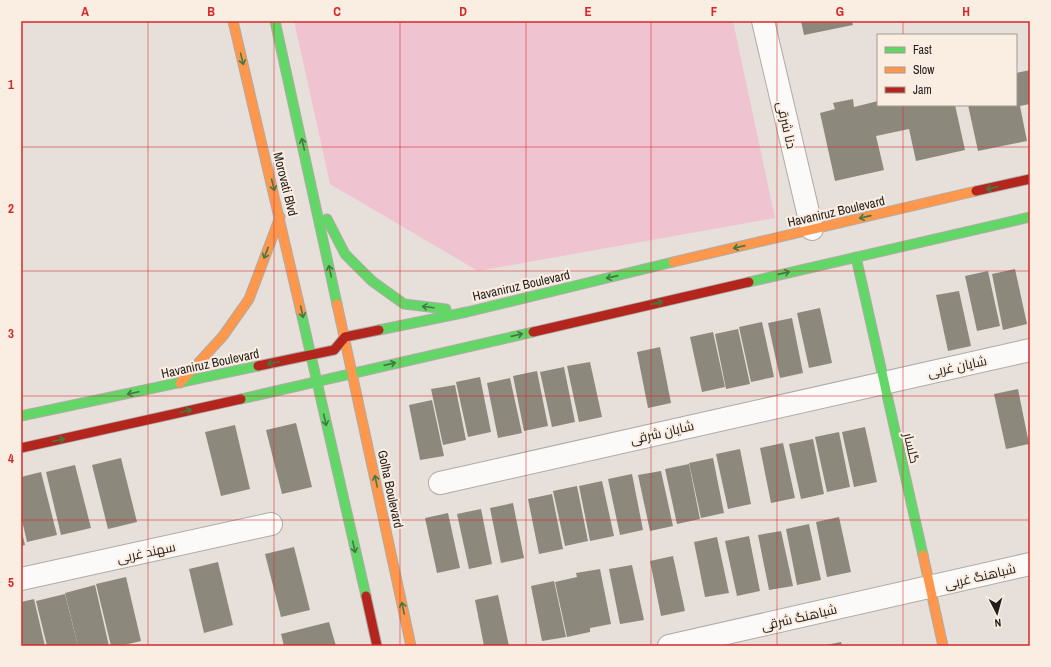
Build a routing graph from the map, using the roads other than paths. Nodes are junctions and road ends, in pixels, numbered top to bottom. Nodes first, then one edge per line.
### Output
1 (233, 21) edge
2 (275, 21) edge
3 (763, 21) edge
4 (1030, 179) edge
5 (314, 192) junction
6 (280, 217) junction
7 (1030, 218) edge
8 (812, 229) junction
9 (856, 257) junction
10 (467, 312) junction
11 (345, 336) junction
12 (1030, 350) edge
13 (312, 354) junction
14 (352, 373) junction
15 (317, 382) junction
16 (884, 382) junction
17 (180, 383) junction
18 (21, 416) edge
19 (21, 448) edge
20 (440, 483) dead end
21 (271, 524) dead end
22 (1030, 564) edge
23 (21, 579) edge
24 (930, 587) junction
25 (377, 646) edge
26 (411, 646) edge
27 (669, 646) edge
28 (943, 646) edge

1 -> 6 main road, Morovati Blvd
5 -> 2 main road, Morovati Blvd
3 - 8 street, دنا شرقی
4 -> 8 main road, Havaniruz Boulevard
10 -> 5 main road
11 -> 5 main road, Morovati Blvd
6 -> 13 main road, Morovati Blvd
6 -> 17 main road
7 - 9 main road
8 -> 10 main road, Havaniruz Boulevard
14 -> 9 main road
9 - 16 main road, گلسار
10 - 11 main road, Havaniruz Boulevard
11 - 13 main road, Havaniruz Boulevard
11 - 14 main road, Golha Boulevard
12 - 16 street, شایان غربی
13 - 15 main road
13 -> 17 main road, Havaniruz Boulevard
14 - 15 main road
26 -> 14 main road, Golha Boulevard
19 -> 15 main road
15 -> 25 main road
16 - 20 street, شایان شرقی
16 - 24 main road, گلسار
17 -> 18 main road, Havaniruz Boulevard
21 - 23 street, سهند غربی
22 - 24 street, شباهنگ غربی
24 - 27 street, شباهنگ شرقی
24 - 28 main road, گلسار

